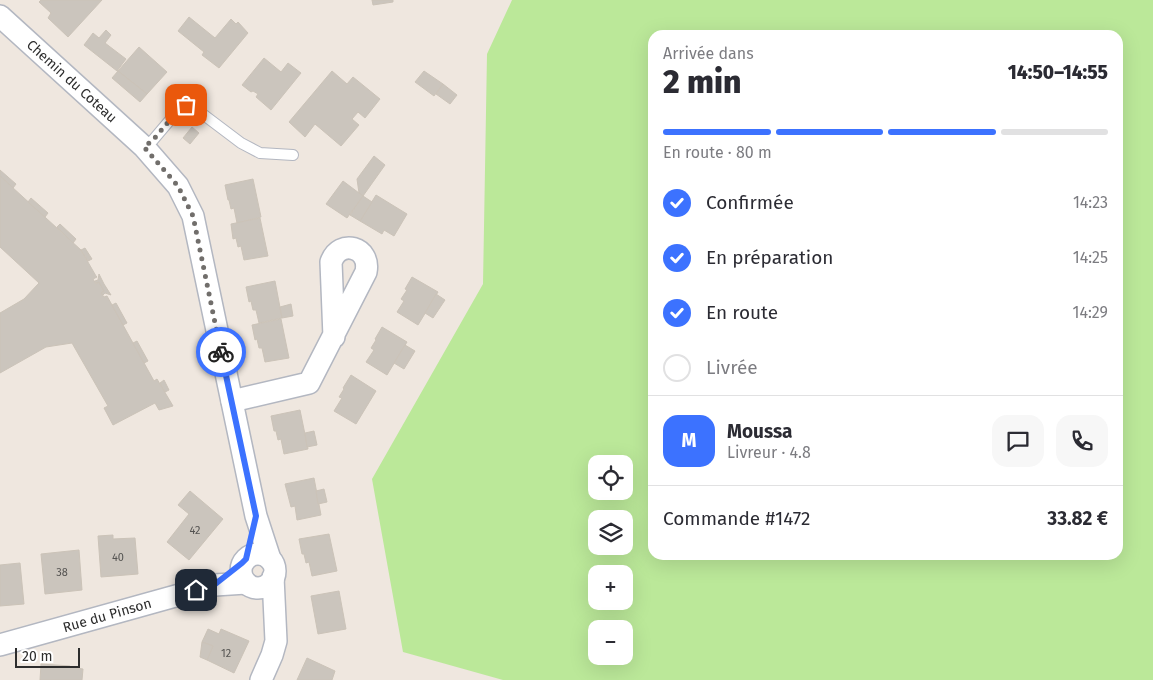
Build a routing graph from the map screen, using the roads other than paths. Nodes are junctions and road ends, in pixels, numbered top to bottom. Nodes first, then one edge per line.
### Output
1 (0, 16) edge
2 (144, 147) junction
3 (293, 155) dead end
4 (334, 337) dead end
5 (232, 401) junction
6 (256, 572) junction
7 (0, 645) edge
8 (260, 680) edge

1 - 2 street, Chemin du Coteau
2 - 3 lane
2 - 5 street, Chemin du Coteau
4 - 5 street
5 - 6 street, Chemin du Coteau
6 - 7 street, Rue du Pinson
6 - 8 street, Chemin du Coteau

